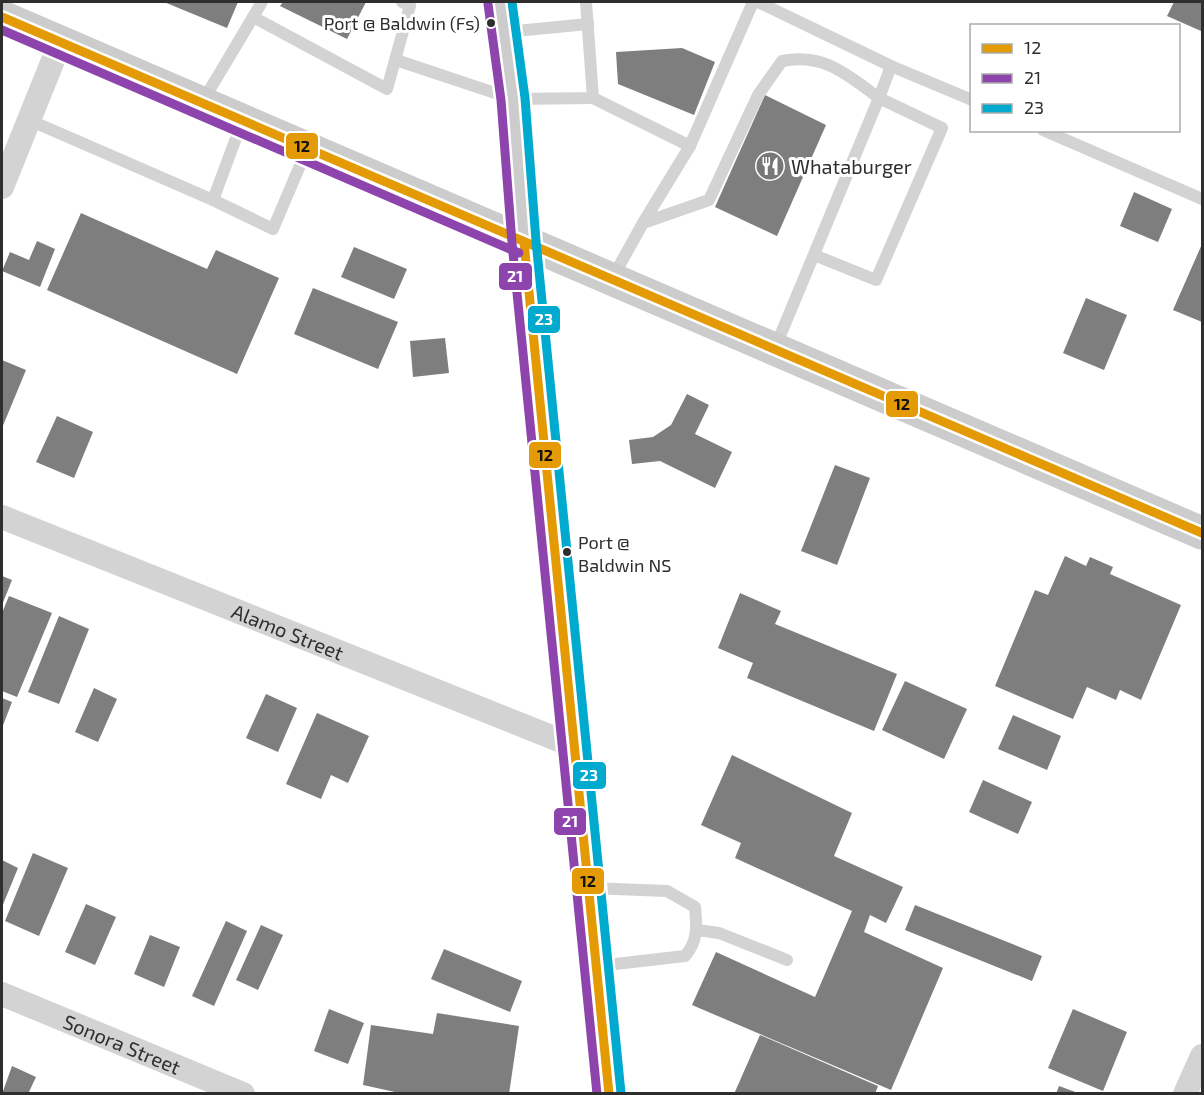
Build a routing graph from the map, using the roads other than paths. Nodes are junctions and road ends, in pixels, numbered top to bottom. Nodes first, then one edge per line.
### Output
1 (262, 2) edge
2 (586, 2) edge
3 (753, 2) edge
4 (758, 2) edge
5 (406, 4) edge
6 (2, 17) edge
7 (253, 17) junction
8 (502, 17) edge
9 (588, 24) junction
10 (60, 43) junction
11 (396, 60) junction
12 (891, 66) junction
13 (593, 98) junction
14 (879, 98) junction
15 (513, 99) junction
16 (970, 99) edge
17 (202, 104) junction
18 (29, 120) junction
19 (242, 121) junction
20 (1047, 132) edge
21 (690, 146) junction
22 (307, 149) junction
23 (2, 187) edge
24 (1203, 199) edge
25 (213, 200) junction
26 (642, 223) junction
27 (524, 242) junction
28 (813, 255) junction
29 (613, 277) junction
30 (775, 350) junction
31 (2, 517) edge
32 (1203, 533) edge
33 (574, 746) junction
34 (588, 888) junction
35 (697, 930) junction
36 (787, 960) dead end
37 (596, 967) junction
38 (2, 994) edge
39 (1203, 1056) edge
40 (243, 1094) edge
41 (609, 1094) edge
42 (1185, 1094) edge

1 - 7 lane
2 - 9 lane
3 - 21 lane
4 - 12 lane
5 - 11 lane
6 - 10 main road
7 - 11 lane
7 - 17 lane
8 - 9 lane
8 - 15 main road
9 - 13 lane
10 - 17 main road
10 - 18 street
11 - 15 lane
12 - 14 lane
12 - 16 lane
13 - 15 lane
13 - 21 lane
14 - 26 lane
14 - 28 lane
14 - 28 lane
15 - 27 main road
17 - 19 main road
18 - 23 street
18 - 25 lane
19 - 22 main road
19 - 25 lane
20 - 24 lane
21 - 26 lane
22 - 25 lane
22 - 27 main road
26 - 29 lane
27 - 29 main road
27 - 33 main road
28 - 30 lane
29 - 30 main road
30 - 32 main road
31 - 33 street, Alamo Street
33 - 34 main road
34 - 35 lane
34 - 37 main road
35 - 36 lane
35 - 37 lane
37 - 41 main road
38 - 40 street, Sonora Street
39 - 42 street

